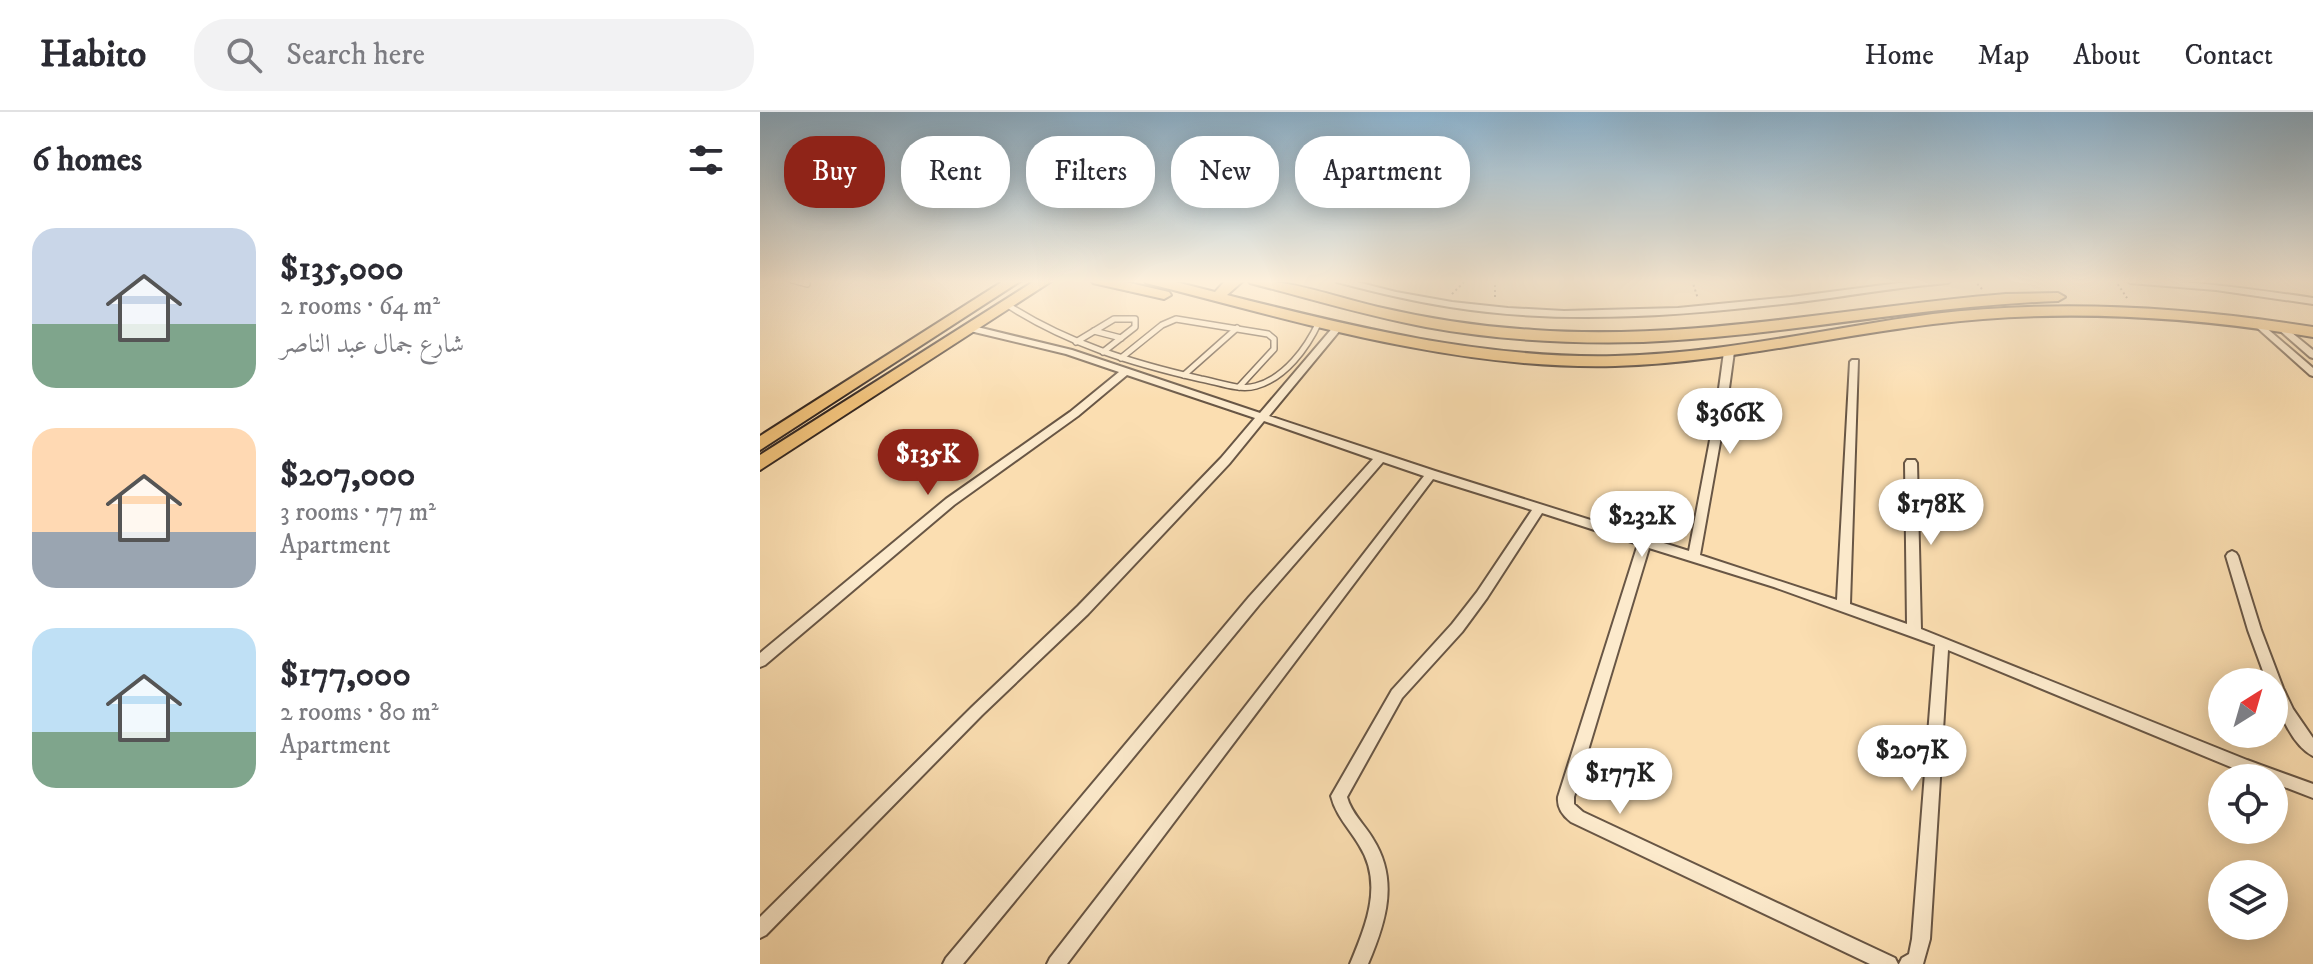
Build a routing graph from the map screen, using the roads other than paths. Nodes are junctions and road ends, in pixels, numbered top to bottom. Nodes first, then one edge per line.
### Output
1 (964, 320) edge
2 (982, 320) edge
3 (1030, 320) edge
4 (1115, 320) edge
5 (1135, 320) edge
6 (1174, 320) edge
7 (1181, 320) edge
8 (1310, 320) edge
9 (1418, 320) edge
10 (1805, 320) edge
11 (1930, 320) edge
12 (2226, 320) edge
13 (1319, 322) junction
14 (2257, 323) junction
15 (1338, 327) junction
16 (2281, 327) junction
17 (969, 328) junction
18 (1237, 328) junction
19 (1094, 331) junction
20 (2313, 332) edge
21 (1121, 338) junction
22 (1076, 342) junction
23 (1103, 352) junction
24 (1729, 352) junction
25 (2313, 355) edge
26 (1855, 362) dead end
27 (1124, 364) junction
28 (2313, 373) edge
29 (1184, 375) junction
30 (1239, 387) junction
31 (1262, 418) junction
32 (760, 444) edge
33 (1381, 457) junction
34 (1911, 463) dead end
35 (760, 464) edge
36 (1431, 474) junction
37 (1539, 508) junction
38 (1645, 541) junction
39 (2232, 556) dead end
40 (1694, 557) junction
41 (1843, 606) junction
42 (1914, 632) junction
43 (1942, 642) junction
44 (760, 661) edge
45 (2313, 749) edge
46 (2313, 791) edge
47 (760, 929) edge
48 (952, 964) edge
49 (1056, 964) edge
50 (1359, 964) edge
51 (1889, 964) edge
52 (1908, 964) edge

1 - 32 main road
2 - 17 main road
3 - 22 lane
4 - 19 lane
5 - 21 lane
6 - 27 lane
7 - 18 lane
8 - 13 main road
9 - 10 main road
11 - 24 main road
12 - 14 main road
13 - 15 main road
13 - 30 lane
14 - 16 main road
14 - 28 street
15 - 24 main road
15 - 31 street
16 - 20 main road
16 - 25 street
17 - 27 street
17 - 35 main road
18 - 29 lane
18 - 30 lane
19 - 21 lane
19 - 22 lane
21 - 23 lane
22 - 23 lane
23 - 27 lane
24 - 40 street
26 - 41 street
27 - 29 lane
27 - 31 street
27 - 44 street
29 - 30 lane
31 - 33 street
31 - 47 street
33 - 36 street
33 - 48 street
34 - 42 street
36 - 37 street
36 - 49 street
37 - 38 street
37 - 50 street
38 - 40 street
38 - 51 street
39 - 45 street
40 - 41 street
41 - 42 street
42 - 43 street
43 - 46 street
43 - 52 street

